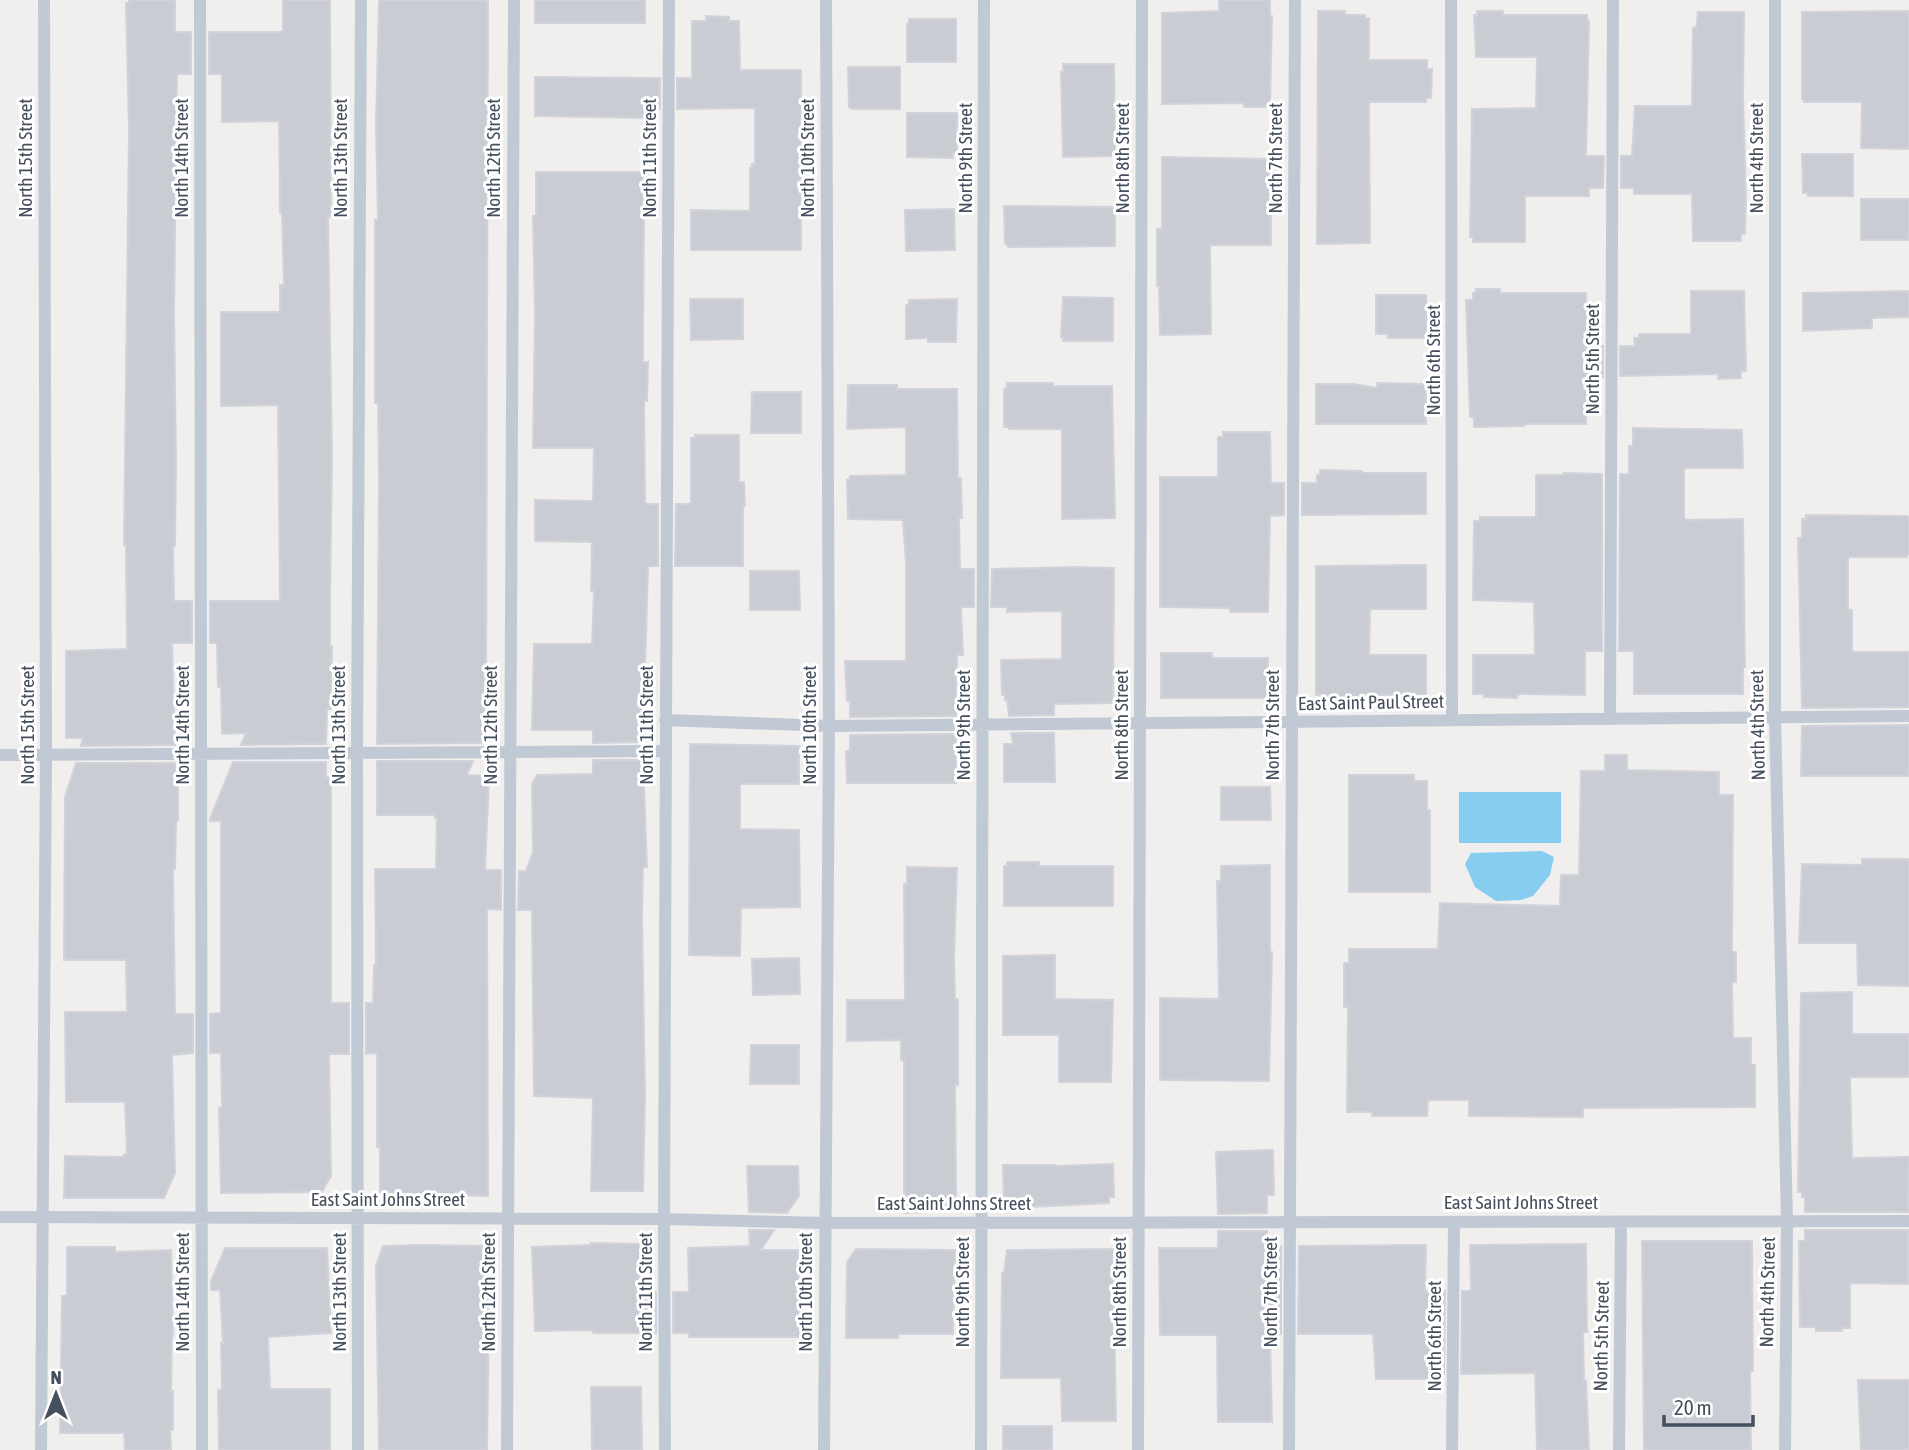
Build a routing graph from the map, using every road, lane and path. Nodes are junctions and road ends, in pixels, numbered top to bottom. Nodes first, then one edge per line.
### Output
1 (44, 0) edge
2 (200, 0) edge
3 (360, 0) edge
4 (513, 0) edge
5 (668, 0) edge
6 (826, 0) edge
7 (984, 0) edge
8 (1142, 0) edge
9 (1295, 0) edge
10 (1451, 0) edge
11 (1613, 0) edge
12 (1775, 0) edge
13 (1909, 716) edge
14 (1775, 717) junction
15 (1610, 719) junction
16 (665, 720) junction
17 (1452, 720) junction
18 (1292, 722) junction
19 (1140, 723) junction
20 (983, 725) junction
21 (829, 726) junction
22 (665, 751) junction
23 (509, 752) junction
24 (357, 753) junction
25 (201, 754) junction
26 (0, 755) edge
27 (46, 755) junction
28 (0, 1217) edge
29 (42, 1217) junction
30 (201, 1218) junction
31 (358, 1218) junction
32 (507, 1218) junction
33 (664, 1219) junction
34 (1787, 1221) junction
35 (1909, 1221) edge
36 (1139, 1222) junction
37 (1290, 1222) junction
38 (1454, 1222) junction
39 (1621, 1222) junction
40 (825, 1223) junction
41 (982, 1223) junction
42 (41, 1450) edge
43 (202, 1450) edge
44 (358, 1450) edge
45 (507, 1450) edge
46 (665, 1450) edge
47 (824, 1450) edge
48 (981, 1450) edge
49 (1138, 1450) edge
50 (1289, 1450) edge
51 (1452, 1450) edge
52 (1619, 1450) edge
53 (1784, 1450) edge

1 - 27 lane, North 15th Street
2 - 25 lane, North 14th Street
3 - 24 lane, North 13th Street
4 - 23 lane, North 12th Street
5 - 16 lane, North 11th Street
6 - 21 lane, North 10th Street
7 - 20 lane, North 9th Street
8 - 19 lane, North 8th Street
9 - 18 lane, North 7th Street
10 - 17 lane, North 6th Street
11 - 15 lane, North 5th Street
12 - 14 lane, North 4th Street
13 - 14 lane, East Saint Paul Street
14 - 15 lane, East Saint Paul Street
14 - 34 lane, North 4th Street
15 - 17 lane, East Saint Paul Street
16 - 21 lane, East Saint Paul Street
16 - 22 lane, North 11th Street
17 - 18 lane, East Saint Paul Street
18 - 19 lane, East Saint Paul Street
18 - 37 lane, North 7th Street
19 - 20 lane, East Saint Paul Street
19 - 36 lane, North 8th Street
20 - 21 lane, East Saint Paul Street
20 - 41 lane, North 9th Street
21 - 40 lane, North 10th Street
22 - 23 lane
22 - 33 lane, North 11th Street
23 - 24 lane
23 - 32 lane, North 12th Street
24 - 25 lane
24 - 31 lane, North 13th Street
25 - 27 lane
25 - 30 lane, North 14th Street
26 - 27 lane
27 - 29 lane, North 15th Street
28 - 29 lane, East Saint Johns Street
29 - 30 lane, East Saint Johns Street
29 - 42 lane, North 15th Street
30 - 31 lane, East Saint Johns Street
30 - 43 lane, North 14th Street
31 - 32 lane, East Saint Johns Street
31 - 44 lane, North 13th Street
32 - 33 lane, East Saint Johns Street
32 - 45 lane, North 12th Street
33 - 40 lane, East Saint Johns Street
33 - 46 lane, North 11th Street
34 - 35 lane, East Saint Johns Street
34 - 39 lane, East Saint Johns Street
34 - 53 lane, North 4th Street
36 - 37 lane, East Saint Johns Street
36 - 41 lane, East Saint Johns Street
36 - 49 lane, North 8th Street
37 - 38 lane, East Saint Johns Street
37 - 50 lane, North 7th Street
38 - 39 lane, East Saint Johns Street
38 - 51 lane, North 6th Street
39 - 52 lane, North 5th Street
40 - 41 lane, East Saint Johns Street
40 - 47 lane, North 10th Street
41 - 48 lane, North 9th Street

